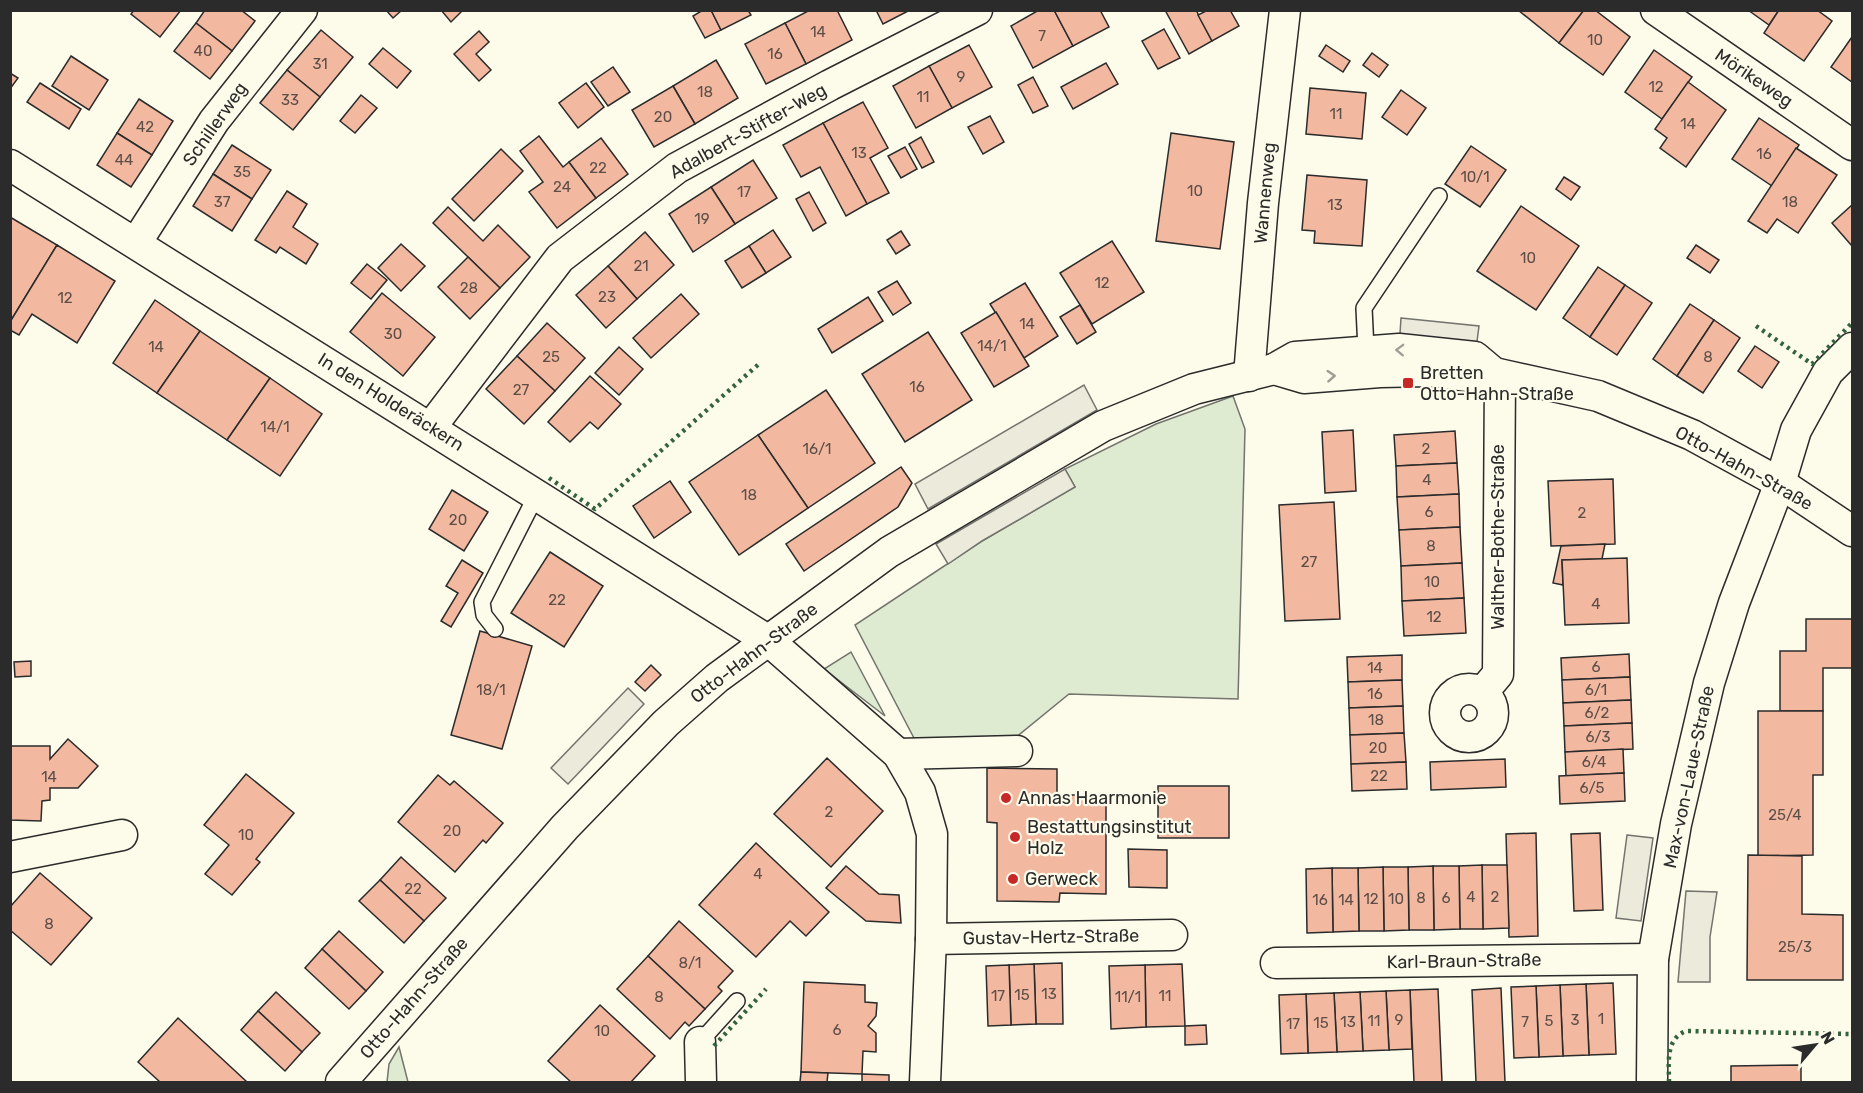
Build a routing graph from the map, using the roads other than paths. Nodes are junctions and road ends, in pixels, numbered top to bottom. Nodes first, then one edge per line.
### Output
1 (302, 10) edge
2 (977, 10) edge
3 (1285, 10) edge
4 (1656, 10) edge
5 (1852, 145) edge
6 (10, 165) edge
7 (1439, 196) dead end
8 (136, 243) junction
9 (1852, 348) edge
10 (1366, 350) junction
11 (1262, 373) junction
12 (1497, 374) junction
13 (431, 427) junction
14 (1780, 483) junction
15 (537, 494) junction
16 (1852, 531) edge
17 (495, 628) dead end
18 (769, 641) junction
19 (1482, 693) dead end
20 (1017, 751) dead end
21 (898, 754) junction
22 (122, 835) dead end
23 (10, 857) edge
24 (1172, 935) dead end
25 (931, 939) junction
26 (1653, 959) junction
27 (1276, 963) dead end
28 (736, 1001) dead end
29 (700, 1042) joint
30 (340, 1083) edge
31 (701, 1083) edge
32 (925, 1083) edge
33 (1652, 1083) edge

1 - 8 street, Schillerweg
2 - 13 street, Adalbert-Stifter-Weg
3 - 11 street, Wannenweg
4 - 5 street, Mörikeweg
6 - 8 street, In den Holderäckern
7 - 10 lane
8 - 13 street, In den Holderäckern
9 - 14 street, Max-von-Laue-Straße
10 - 11 street, Otto-Hahn-Straße
12 -> 10 street, Otto-Hahn-Straße
11 -> 12 street, Otto-Hahn-Straße
11 - 18 street, Otto-Hahn-Straße
12 - 14 street, Otto-Hahn-Straße
12 - 19 street, Walther-Bothe-Straße
13 - 15 street, In den Holderäckern
14 - 16 street, Otto-Hahn-Straße
14 - 26 street, Max-von-Laue-Straße
15 - 17 lane
15 - 18 street, In den Holderäckern
18 - 21 street
18 - 30 street, Otto-Hahn-Straße
20 - 21 street
21 - 25 street
22 - 23 street
24 - 25 street, Gustav-Hertz-Straße
25 - 32 street
26 - 27 street, Karl-Braun-Straße
26 - 33 street, Max-von-Laue-Straße
28 - 29 lane
29 - 31 street

